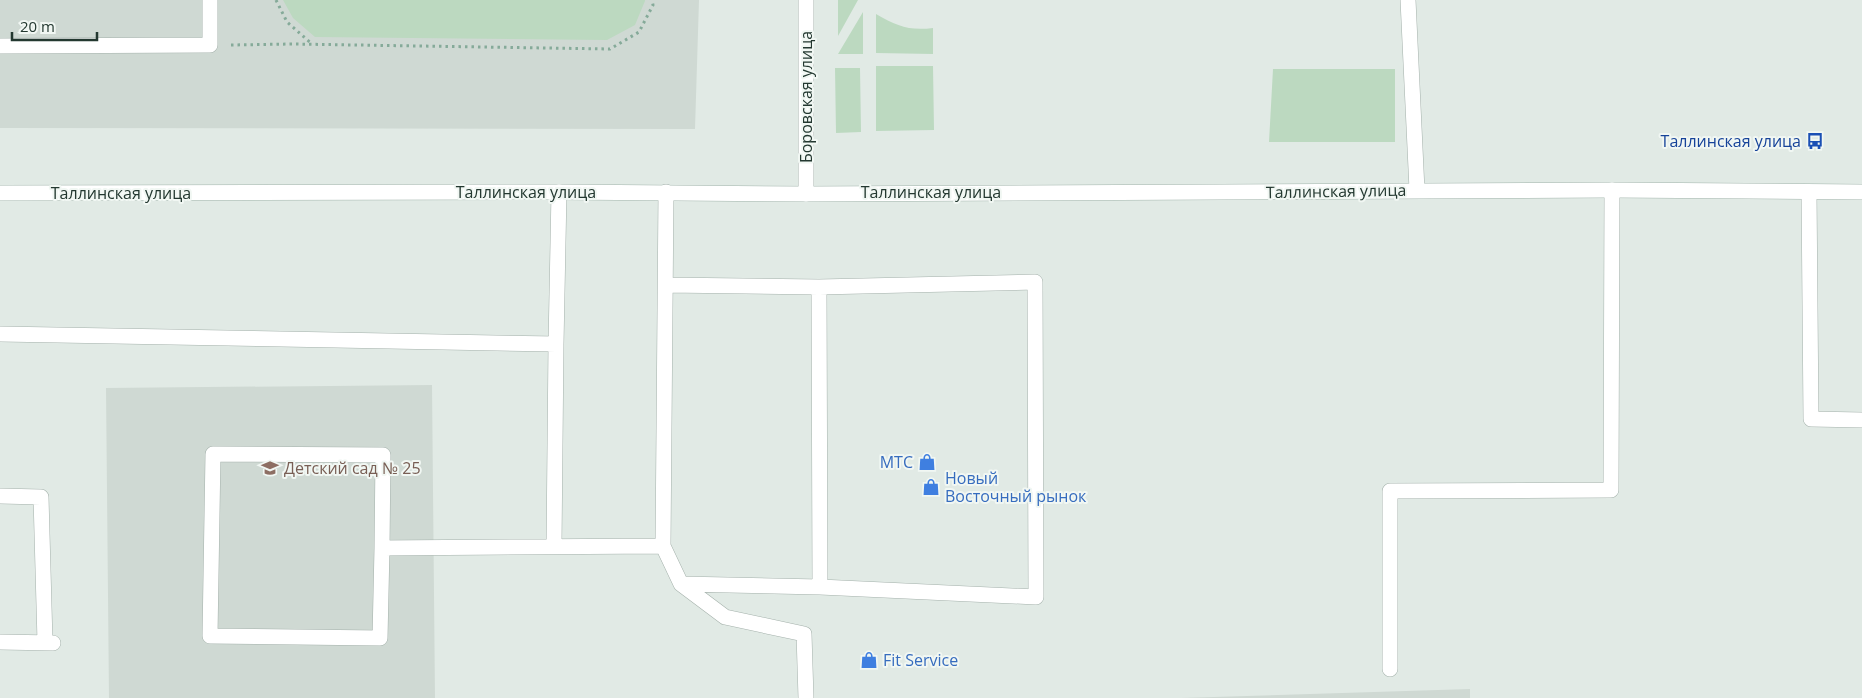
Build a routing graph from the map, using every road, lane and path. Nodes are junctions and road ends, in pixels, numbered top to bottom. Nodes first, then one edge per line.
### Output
1 (210, 0) edge
2 (276, 0) edge
3 (652, 0) edge
4 (806, 0) edge
5 (1408, 0) edge
6 (210, 45) junction
7 (312, 45) junction
8 (0, 46) edge
9 (1417, 190) junction
10 (1612, 190) junction
11 (559, 192) junction
12 (666, 192) junction
13 (1809, 192) junction
14 (1862, 192) edge
15 (0, 193) edge
16 (806, 194) junction
17 (666, 285) junction
18 (819, 287) junction
19 (0, 334) edge
20 (556, 344) junction
21 (1862, 420) edge
22 (0, 496) edge
23 (554, 546) junction
24 (663, 546) junction
25 (382, 548) junction
26 (681, 584) junction
27 (820, 587) junction
28 (0, 642) edge
29 (1390, 669) dead end
30 (806, 698) edge

1 - 6 street
2 - 7 path
3 - 7 path
4 - 16 street, Боровская улица
5 - 9 street
6 - 7 path
6 - 8 street
9 - 10 street, Таллинская улица
9 - 16 street, Таллинская улица
10 - 13 street, Таллинская улица
10 - 29 street
11 - 12 street, Таллинская улица
11 - 15 street, Таллинская улица
11 - 20 street
12 - 16 street, Таллинская улица
12 - 17 street
13 - 14 street, Таллинская улица
13 - 21 street
17 - 18 street
17 - 24 street
18 - 27 street
18 - 27 street
19 - 20 street
20 - 23 street
22 - 28 street
23 - 24 street
23 - 25 street
24 - 26 street
25 - 25 street
26 - 27 street
26 - 30 street

